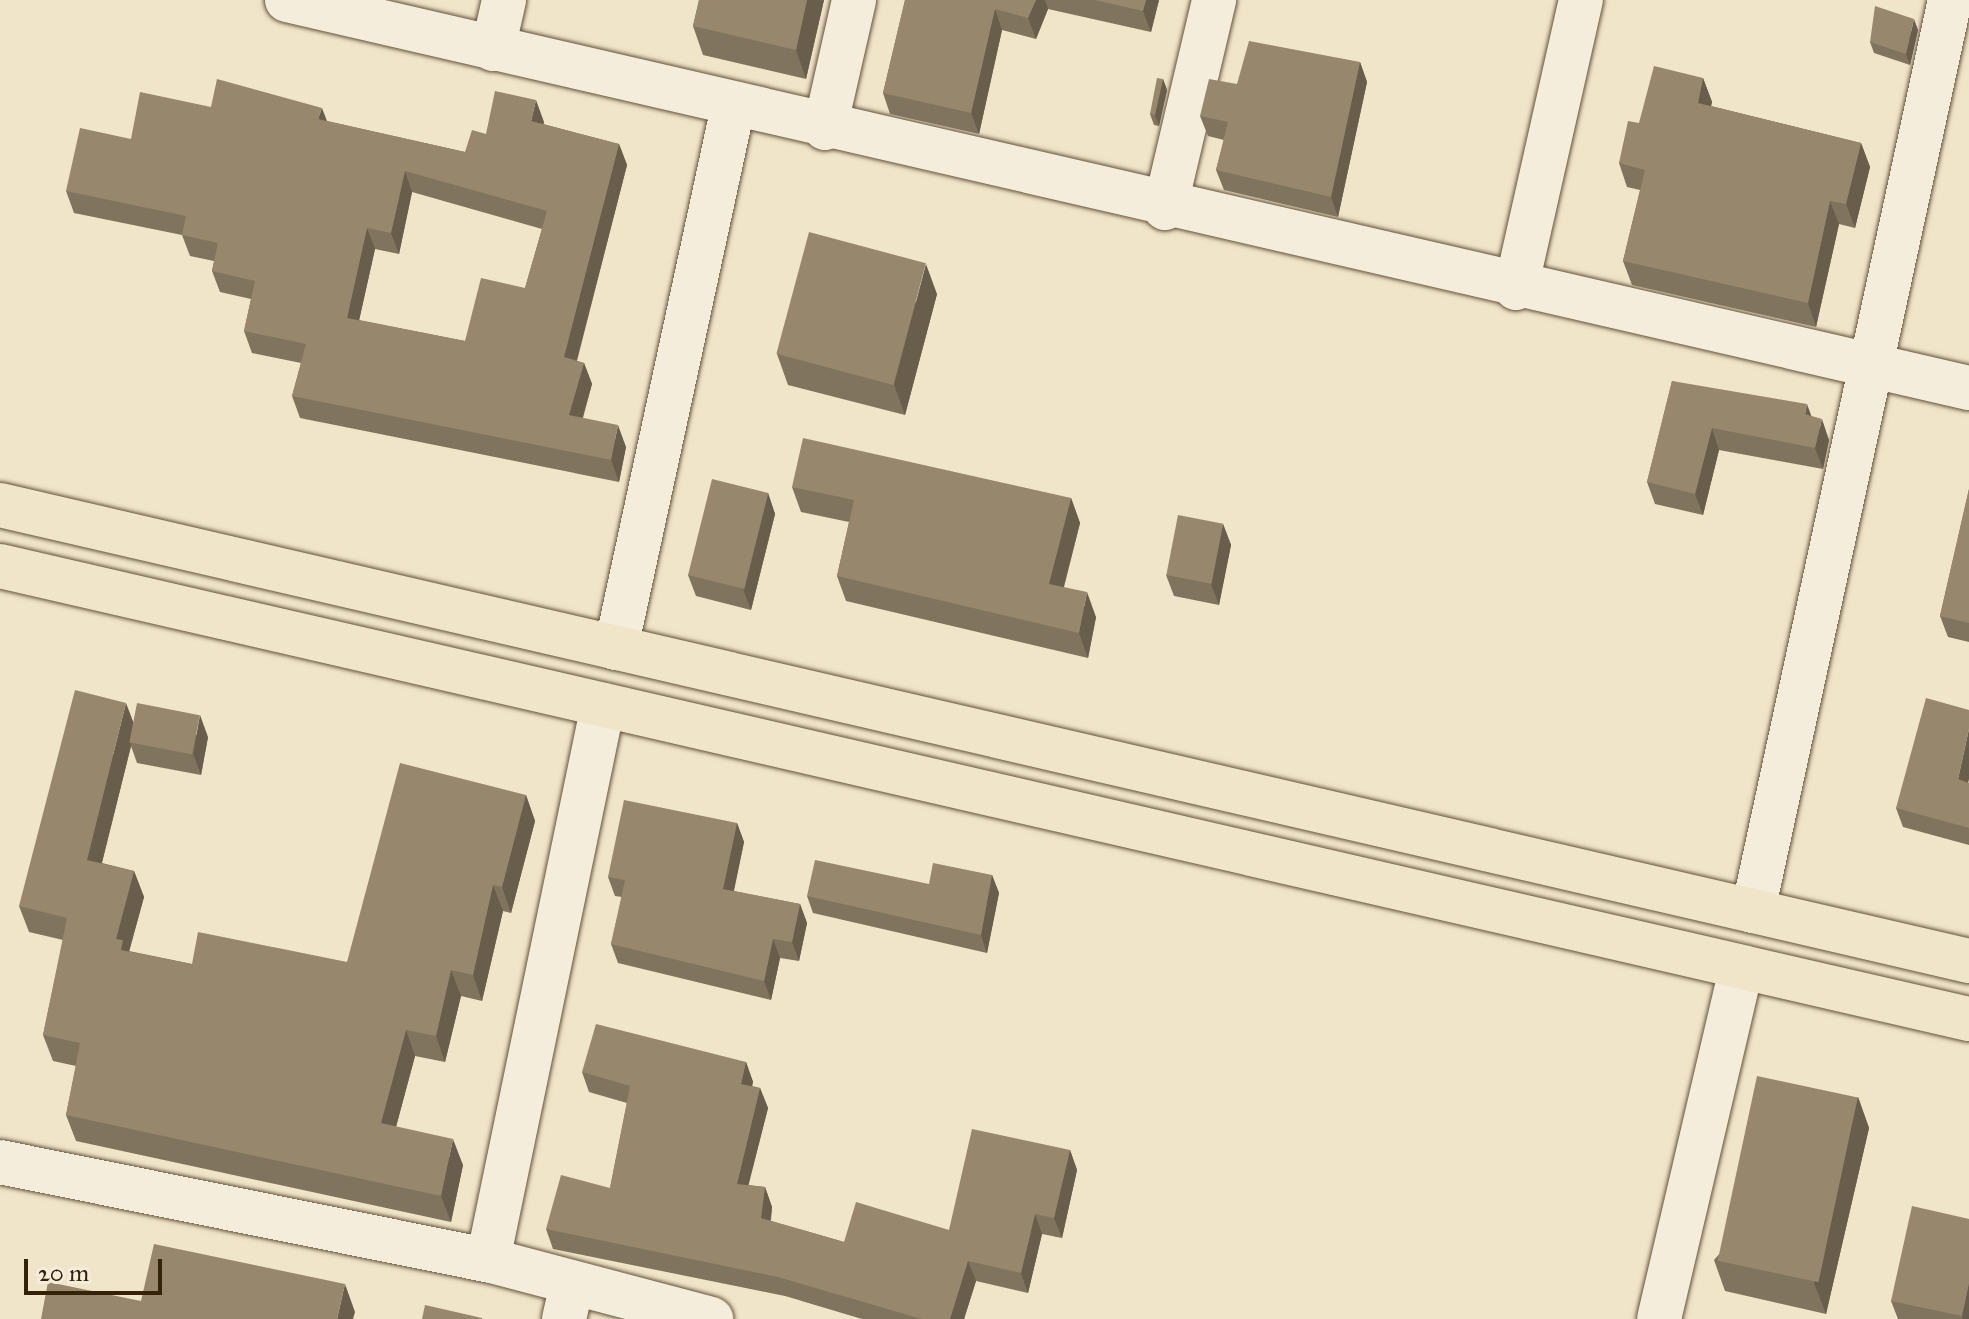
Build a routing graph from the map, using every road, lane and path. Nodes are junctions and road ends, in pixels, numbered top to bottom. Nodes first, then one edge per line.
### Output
1 (287, 0) edge
2 (504, 0) edge
3 (854, 0) edge
4 (1214, 0) edge
5 (1581, 0) edge
6 (1950, 0) edge
7 (493, 49) junction
8 (733, 107) junction
9 (825, 128) junction
10 (1165, 208) junction
11 (1516, 288) junction
12 (1869, 365) junction
13 (1969, 388) edge
14 (0, 505) edge
15 (0, 566) edge
16 (616, 648) junction
17 (603, 705) junction
18 (1753, 911) junction
19 (1969, 961) edge
20 (1741, 969) junction
21 (1969, 1019) edge
22 (0, 1162) edge
23 (488, 1260) junction
24 (568, 1301) edge
25 (711, 1319) edge
26 (1659, 1319) edge

1 - 7 street
2 - 7 street
3 - 9 street
4 - 10 street
5 - 11 street
6 - 12 street
7 - 8 street
8 - 9 street
8 - 16 street
9 - 10 street
10 - 11 street
11 - 12 street
12 - 13 street
12 - 18 street
14 - 16 main road
15 - 17 main road
16 - 18 main road
17 - 20 main road
17 - 23 street
18 - 19 main road
20 - 21 main road
20 - 26 street
22 - 23 street
23 - 24 street
24 - 25 street

